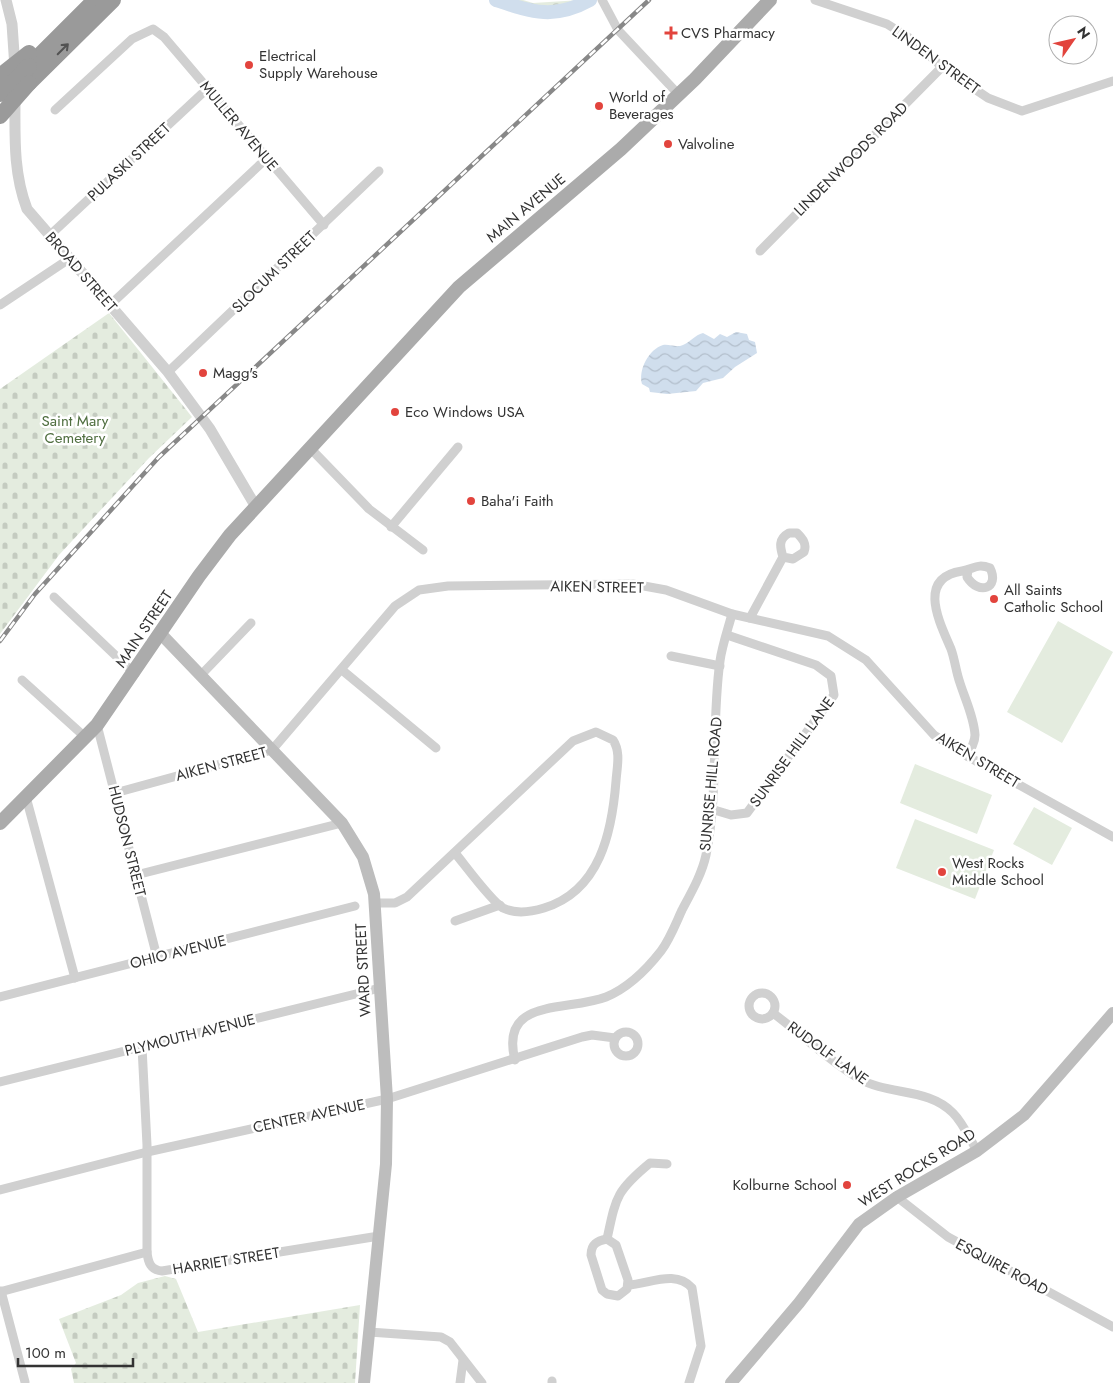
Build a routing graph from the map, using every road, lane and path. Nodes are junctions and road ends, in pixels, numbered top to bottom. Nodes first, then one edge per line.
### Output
1 (6, 0) edge
2 (87, 0) edge
3 (95, 0) edge
4 (112, 0) edge
5 (602, 0) edge
6 (770, 0) edge
7 (815, 0) edge
8 (29, 60) junction
9 (942, 67) junction
10 (0, 76) edge
11 (1113, 80) edge
12 (29, 83) junction
13 (208, 88) junction
14 (0, 94) edge
15 (679, 95) junction
16 (55, 110) dead end
17 (0, 111) edge
18 (0, 116) edge
19 (267, 158) junction
20 (379, 171) dead end
21 (324, 225) junction
22 (49, 236) junction
23 (760, 251) dead end
24 (69, 259) junction
25 (0, 305) edge
26 (110, 305) junction
27 (168, 372) junction
28 (458, 447) dead end
29 (310, 449) junction
30 (256, 507) junction
31 (391, 527) junction
32 (423, 550) dead end
33 (783, 558) dead end
34 (968, 570) dead end
35 (54, 597) dead end
36 (732, 614) junction
37 (750, 618) junction
38 (251, 623) dead end
39 (161, 634) junction
40 (727, 635) junction
41 (671, 656) dead end
42 (720, 666) junction
43 (342, 670) junction
44 (135, 674) junction
45 (200, 676) junction
46 (22, 680) dead end
47 (98, 726) junction
48 (86, 737) junction
49 (436, 748) dead end
50 (272, 750) junction
51 (967, 756) junction
52 (115, 792) junction
53 (26, 797) junction
54 (711, 809) junction
55 (0, 823) edge
56 (342, 823) junction
57 (1113, 837) edge
58 (455, 853) junction
59 (136, 875) junction
60 (374, 903) junction
61 (356, 906) dead end
62 (500, 906) junction
63 (455, 922) dead end
64 (157, 958) junction
65 (75, 978) junction
66 (380, 988) junction
67 (0, 997) edge
68 (773, 1013) dead end
69 (1113, 1014) edge
70 (615, 1038) dead end
71 (142, 1047) junction
72 (515, 1060) junction
73 (0, 1082) edge
74 (387, 1099) junction
75 (977, 1151) junction
76 (147, 1152) junction
77 (667, 1164) dead end
78 (0, 1190) edge
79 (896, 1197) junction
80 (379, 1236) junction
81 (607, 1239) junction
82 (147, 1252) junction
83 (628, 1285) junction
84 (0, 1291) edge
85 (1113, 1327) edge
86 (369, 1332) junction
87 (463, 1360) junction
88 (25, 1382) edge
89 (364, 1383) edge
90 (460, 1383) edge
91 (482, 1383) edge
92 (688, 1383) edge
93 (731, 1383) edge

1 - 22 street, BROAD STREET
2 - 8 highway
3 - 8 highway
12 -> 4 highway
5 - 15 street
6 - 15 main road, MAIN AVENUE
7 - 9 street, LINDEN STREET
8 - 10 highway, bridge
8 - 14 highway, bridge
9 - 11 street, LINDEN STREET
9 - 23 street, LINDENWOODS ROAD
12 - 17 highway, bridge
12 - 18 highway, bridge
13 - 16 street, MULLER AVENUE
13 - 19 street, MULLER AVENUE
13 - 22 street, PULASKI STREET
15 - 29 main road, MAIN AVENUE
19 - 21 street, MULLER AVENUE
19 - 26 street
20 - 21 street, SLOCUM STREET
21 - 27 street, SLOCUM STREET
22 - 24 street, BROAD STREET
24 - 25 street
24 - 26 street, BROAD STREET
26 - 27 street, BROAD STREET
27 - 30 street, BROAD STREET
28 - 31 street
29 - 30 main road, MAIN STREET
29 - 31 street
30 - 39 main road, MAIN STREET
31 - 32 street
33 - 37 street
34 - 51 street
35 - 44 street
36 - 37 street, AIKEN STREET
36 - 40 street, SUNRISE HILL ROAD
36 - 43 street, AIKEN STREET
37 - 51 street, AIKEN STREET
38 - 45 street
39 - 44 main road, MAIN STREET
39 - 45 main road, WARD STREET
40 - 42 street, SUNRISE HILL ROAD
40 - 54 street, SUNRISE HILL LANE
41 - 42 street
42 - 54 street, SUNRISE HILL ROAD
43 - 49 street
43 - 50 street, AIKEN STREET
44 - 47 main road, MAIN STREET
45 - 50 main road, WARD STREET
46 - 48 street
47 - 48 main road, MAIN STREET
47 - 52 street, HUDSON STREET
48 - 53 main road, MAIN STREET
50 - 52 street, AIKEN STREET
50 - 56 main road, WARD STREET
51 - 57 street, AIKEN STREET
52 - 59 street, HUDSON STREET
53 - 55 main road, MAIN STREET
53 - 65 street
54 - 72 street, SUNRISE HILL ROAD
56 - 59 street
56 - 60 main road, WARD STREET
58 - 60 street
58 - 62 street
58 - 62 street
59 - 64 street, HUDSON STREET
60 - 66 main road, WARD STREET
61 - 64 street, OHIO AVENUE
62 - 63 street
64 - 65 street, OHIO AVENUE
65 - 67 street, OHIO AVENUE
66 - 71 street, PLYMOUTH AVENUE
66 - 74 main road, WARD STREET
68 - 75 street, RUDOLF LANE
69 - 75 main road, WEST ROCKS ROAD
70 - 72 street, CENTER AVENUE
71 - 73 street, PLYMOUTH AVENUE
71 - 76 street
72 - 74 street, CENTER AVENUE
74 - 76 street, CENTER AVENUE
74 - 80 main road, WARD STREET
75 - 79 main road, WEST ROCKS ROAD
76 - 78 street, CENTER AVENUE
76 - 82 street
77 - 81 street
79 - 85 street, ESQUIRE ROAD
79 - 93 main road, WEST ROCKS ROAD
80 - 82 street, HARRIET STREET
80 - 86 main road, WARD STREET
81 - 83 street
81 - 83 street
82 - 84 street
83 - 92 street
84 - 88 street
86 - 87 street
86 - 89 main road, WARD STREET
87 - 90 street
87 - 91 street

